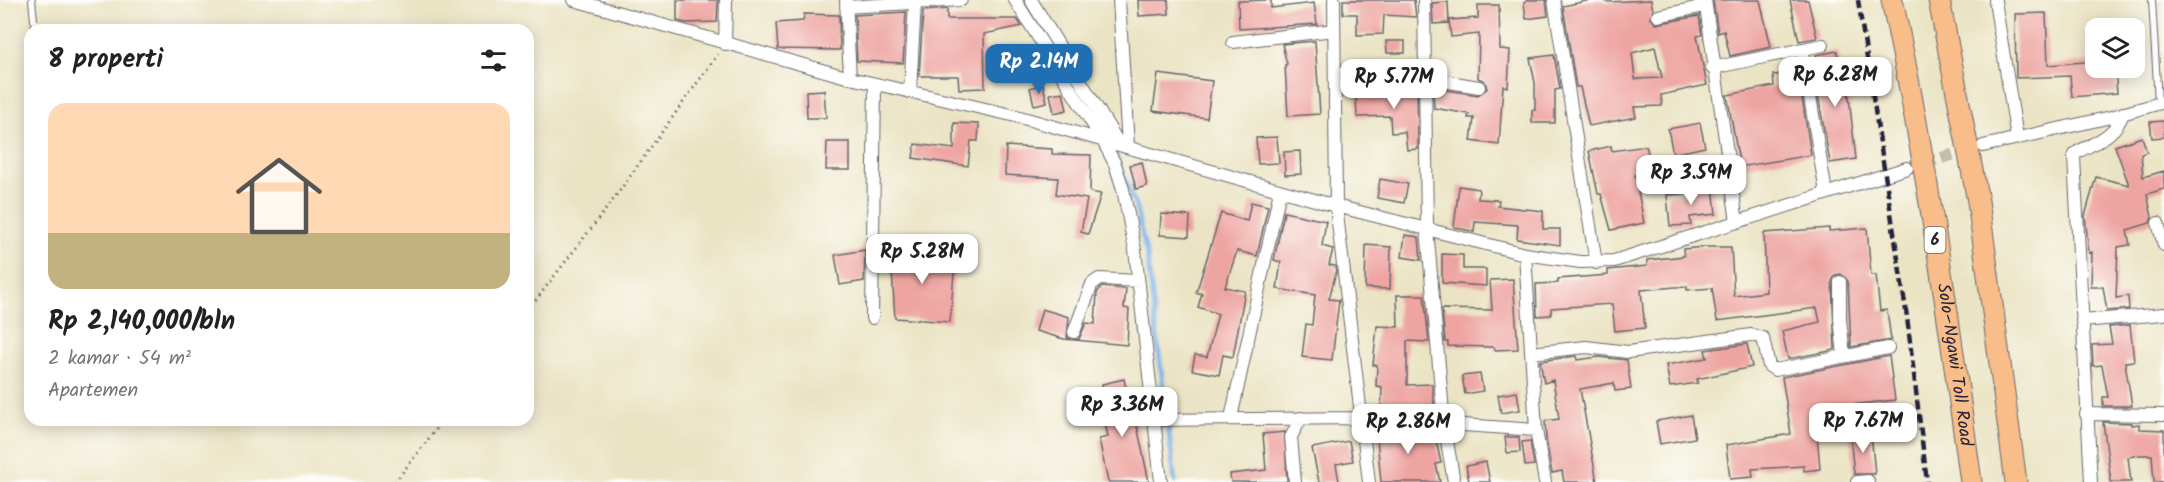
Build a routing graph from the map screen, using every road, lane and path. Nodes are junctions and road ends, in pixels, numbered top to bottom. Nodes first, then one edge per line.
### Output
1 (32, 0) edge
2 (574, 0) edge
3 (726, 0) edge
4 (961, 0) edge
5 (1015, 0) edge
6 (1031, 0) edge
7 (1119, 0) edge
8 (1334, 0) edge
9 (1424, 0) edge
10 (1554, 0) edge
11 (1892, 0) edge
12 (1939, 0) edge
13 (1995, 0) edge
14 (2152, 0) edge
15 (846, 3) edge
16 (915, 3) junction
17 (1705, 3) edge
18 (607, 5) edge
19 (1658, 16) dead end
20 (34, 24) edge
21 (1334, 30) junction
22 (1233, 42) dead end
23 (725, 44) junction
24 (1823, 45) dead end
25 (1802, 49) junction
26 (1713, 68) junction
27 (850, 78) junction
28 (1425, 78) junction
29 (875, 85) junction
30 (1479, 87) dead end
31 (910, 92) junction
32 (2161, 102) edge
33 (2123, 113) junction
34 (2017, 138) junction
35 (1114, 142) junction
36 (1983, 146) tunnel mouth
37 (1907, 168) tunnel mouth
38 (1280, 191) junction
39 (1826, 193) junction
40 (1336, 206) junction
41 (1737, 222) junction
42 (2158, 224) dead end
43 (1426, 228) junction
44 (2164, 245) edge
45 (1525, 254) junction
46 (1596, 263) junction
47 (1138, 281) junction
48 (1840, 282) dead end
49 (534, 302) edge
50 (2164, 314) edge
51 (872, 318) dead end
52 (2082, 321) junction
53 (1074, 332) dead end
54 (1888, 348) dead end
55 (1531, 353) junction
56 (1844, 355) junction
57 (2086, 414) junction
58 (2164, 415) edge
59 (1231, 418) junction
60 (1300, 418) junction
61 (1359, 418) junction
62 (1157, 420) junction
63 (1444, 424) junction
64 (438, 426) edge
65 (1536, 430) junction
66 (395, 482) edge
67 (1161, 482) edge
68 (1295, 482) edge
69 (1369, 482) edge
70 (1454, 482) edge
71 (1545, 482) edge
72 (1971, 482) edge
73 (2016, 482) edge
74 (2091, 482) edge

1 - 20 lane
2 - 18 street
3 - 23 street
4 - 16 street
5 - 35 street
6 - 35 street
7 - 35 street
8 - 21 street
9 - 28 street
10 - 46 street
11 - 72 highway, Solo–Ngawi Toll Road / 6
12 - 73 highway
13 - 34 street
14 - 32 lane
15 - 16 street
15 - 27 street
16 - 31 street
17 - 19 street
17 - 26 street
18 - 23 street
21 - 22 street
21 - 40 street
23 - 27 street
23 - 49 path
24 - 25 street
25 - 26 street
25 - 39 street
26 - 41 street
27 - 29 street
28 - 30 street
28 - 43 street
29 - 31 street
29 - 51 street
31 - 35 street
32 - 33 street
33 - 34 street
33 - 52 street
34 - 36 street
35 - 38 street
35 - 47 street
37 - 39 street
38 - 40 street
38 - 59 street
39 - 41 street
40 - 43 street
40 - 61 street
41 - 46 street
42 - 44 street
43 - 45 street
43 - 63 street
45 - 46 street
45 - 55 street
47 - 53 street
47 - 62 street
48 - 56 street
50 - 52 street
52 - 57 street
54 - 56 street
55 - 56 street
55 - 65 street
57 - 58 street
57 - 74 street
59 - 60 street
59 - 62 street
60 - 61 street
60 - 68 street
61 - 63 street
61 - 69 street
62 - 67 street
63 - 65 street
63 - 70 street
64 - 66 path
65 - 71 street

